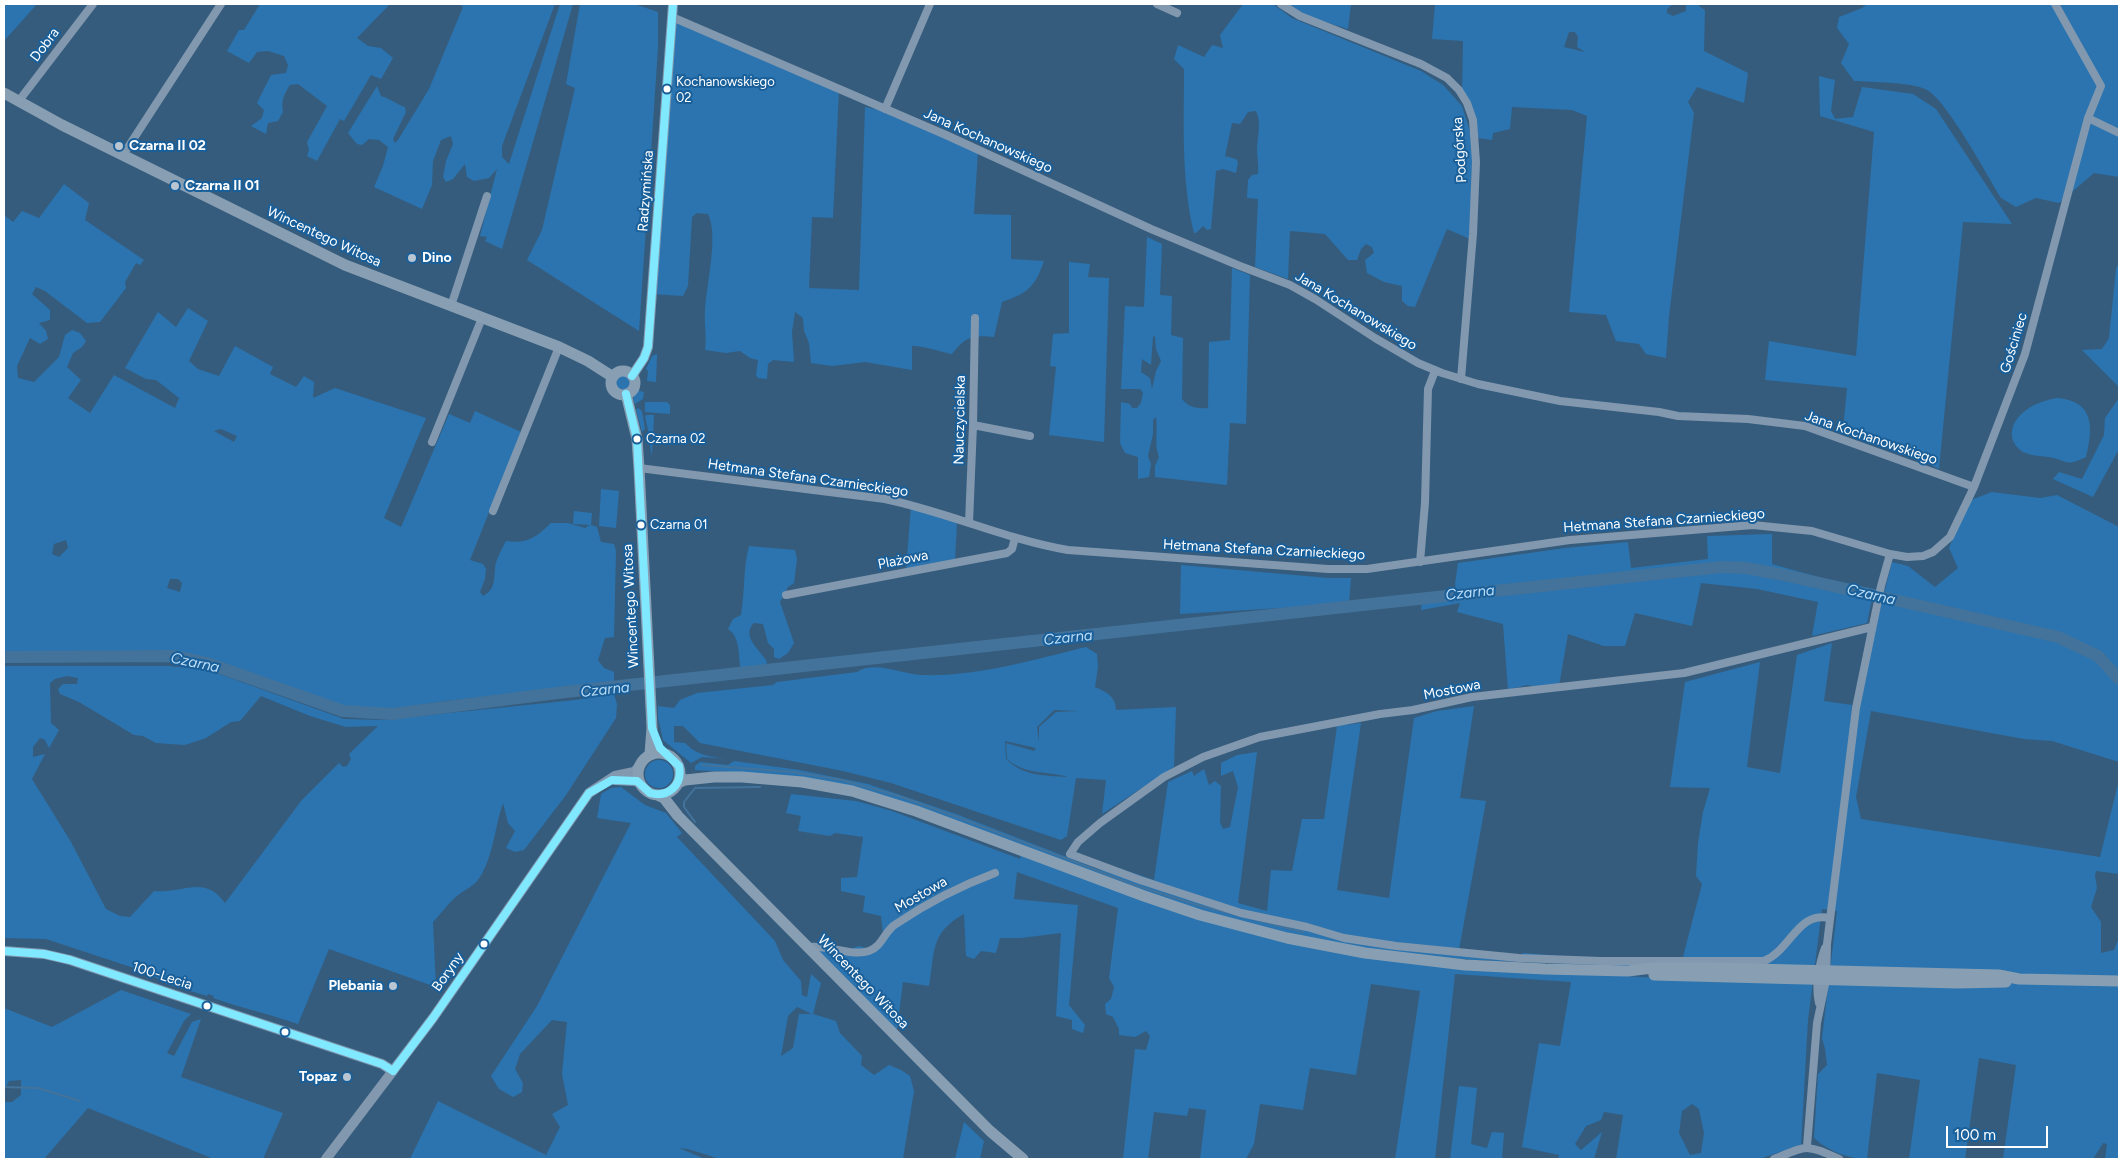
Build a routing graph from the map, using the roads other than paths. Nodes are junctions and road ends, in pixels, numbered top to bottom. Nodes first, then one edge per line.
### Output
1 (93, 4) edge
2 (221, 4) edge
3 (672, 4) edge
4 (930, 4) edge
5 (1157, 4) edge
6 (1281, 4) edge
7 (2054, 4) edge
8 (1177, 12) dead end
9 (672, 17) junction
10 (4, 93) edge
11 (18, 102) junction
12 (885, 109) junction
13 (2088, 118) junction
14 (2119, 133) edge
15 (123, 155) junction
16 (487, 196) dead end
17 (451, 306) junction
18 (482, 318) junction
19 (975, 318) dead end
20 (559, 347) junction
21 (1435, 371) junction
22 (632, 376) junction
23 (613, 377) junction
24 (1461, 379) junction
25 (626, 394) junction
26 (973, 425) junction
27 (1030, 436) dead end
28 (432, 442) dead end
29 (639, 468) junction
30 (1974, 487) junction
31 (494, 511) dead end
32 (969, 523) junction
33 (1015, 538) junction
34 (1890, 554) junction
35 (1420, 562) junction
36 (786, 595) dead end
37 (1872, 627) junction
38 (652, 728) junction
39 (664, 753) junction
40 (650, 754) junction
41 (638, 768) junction
42 (680, 768) junction
43 (714, 776) junction
44 (612, 780) junction
45 (640, 783) junction
46 (676, 786) junction
47 (657, 795) junction
48 (685, 822) junction
49 (995, 873) dead end
50 (1830, 918) junction
51 (808, 948) junction
52 (4, 951) edge
53 (1823, 975) junction
54 (2119, 981) edge
55 (392, 1071) junction
56 (1807, 1146) junction
57 (326, 1159) edge
58 (1023, 1159) edge
59 (1774, 1159) edge
60 (1839, 1159) edge

1 - 11 street, Dobra
2 - 15 street
3 - 9 street, Radzymińska
4 - 12 street
5 - 8 street
6 - 24 street, Podgórska
7 - 13 street, Gościniec
9 - 12 street, Jana Kochanowskiego
9 - 22 street, Radzymińska
10 - 11 main road, Wincentego Witosa
11 - 15 main road, Wincentego Witosa
12 - 21 street, Jana Kochanowskiego
13 - 14 street
13 - 30 street, Gościniec
15 - 17 main road, Wincentego Witosa
16 - 17 street
17 - 18 main road, Wincentego Witosa
18 - 20 main road, Wincentego Witosa
18 - 28 street
19 - 26 street, Nauczycielska
20 - 23 main road, Wincentego Witosa
20 - 31 street
21 - 24 street, Jana Kochanowskiego
21 - 35 street
22 - 23 main road
22 - 25 main road
23 - 25 main road
24 - 30 street, Jana Kochanowskiego
25 - 29 main road, Wincentego Witosa
26 - 27 street
26 - 32 street, Nauczycielska
29 - 32 street, Hetmana Stefana Czarnieckiego
29 - 38 main road, Wincentego Witosa
30 - 34 street, Gościniec
32 - 33 street, Hetmana Stefana Czarnieckiego
33 - 35 street, Hetmana Stefana Czarnieckiego
33 - 36 street, Plażowa
34 - 35 street, Hetmana Stefana Czarnieckiego
34 - 37 street
37 - 50 street
37 - 50 street, Mostowa
38 - 39 main road, Wincentego Witosa
38 - 40 main road, Wincentego Witosa
39 - 40 main road
39 - 42 main road
40 - 41 main road
41 - 44 street, Boryny
41 - 45 main road
42 - 43 main road
42 - 46 main road
43 - 46 main road
43 - 53 main road
44 - 45 street
44 - 55 street, Boryny
45 - 47 main road
46 - 47 main road
46 - 48 main road, Wincentego Witosa
47 - 48 main road, Wincentego Witosa
48 - 51 main road, Wincentego Witosa
49 - 51 street, Mostowa
50 - 53 street
51 - 58 main road, Wincentego Witosa
52 - 55 street, 100-Lecia
53 - 54 main road
53 - 56 street
55 - 57 street, Boryny
56 - 59 street
56 - 60 street

